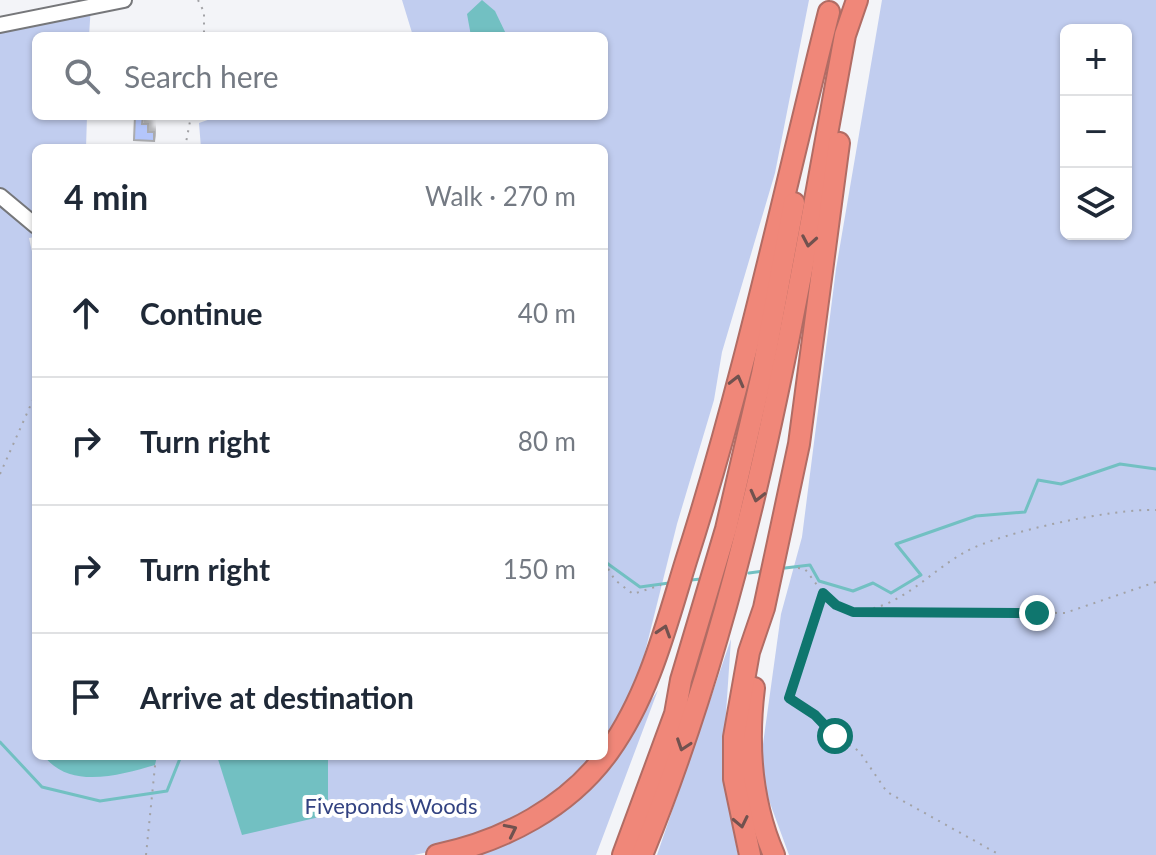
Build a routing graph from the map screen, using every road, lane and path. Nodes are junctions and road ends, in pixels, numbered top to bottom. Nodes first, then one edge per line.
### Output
1 (124, 0) edge
2 (198, 0) edge
3 (857, 0) edge
4 (830, 6) edge
5 (0, 25) edge
6 (204, 32) edge
7 (190, 120) edge
8 (186, 144) edge
9 (0, 196) edge
10 (32, 223) edge
11 (32, 402) edge
12 (0, 474) edge
13 (1156, 510) edge
14 (798, 568) dead end
15 (608, 570) edge
16 (1156, 582) edge
17 (662, 585) dead end
18 (823, 593) junction
19 (764, 608) junction
20 (866, 610) junction
21 (681, 680) junction
22 (608, 753) edge
23 (156, 760) edge
24 (601, 760) edge
25 (146, 855) edge
26 (437, 855) edge
27 (608, 855) edge
28 (623, 855) edge
29 (642, 855) edge
30 (750, 855) edge
31 (774, 855) edge
32 (1000, 855) edge

1 - 5 street
2 - 6 path
3 - 19 highway
3 -> 29 highway
4 - 21 highway
22 -> 4 highway
7 - 8 path
9 - 10 street
11 - 12 path
13 - 20 path
14 - 18 path
15 - 17 path
16 - 20 path
18 - 20 path
18 - 32 path
19 -> 30 highway
19 - 31 highway
21 - 27 highway
21 - 28 highway
23 - 25 path
26 -> 24 highway

